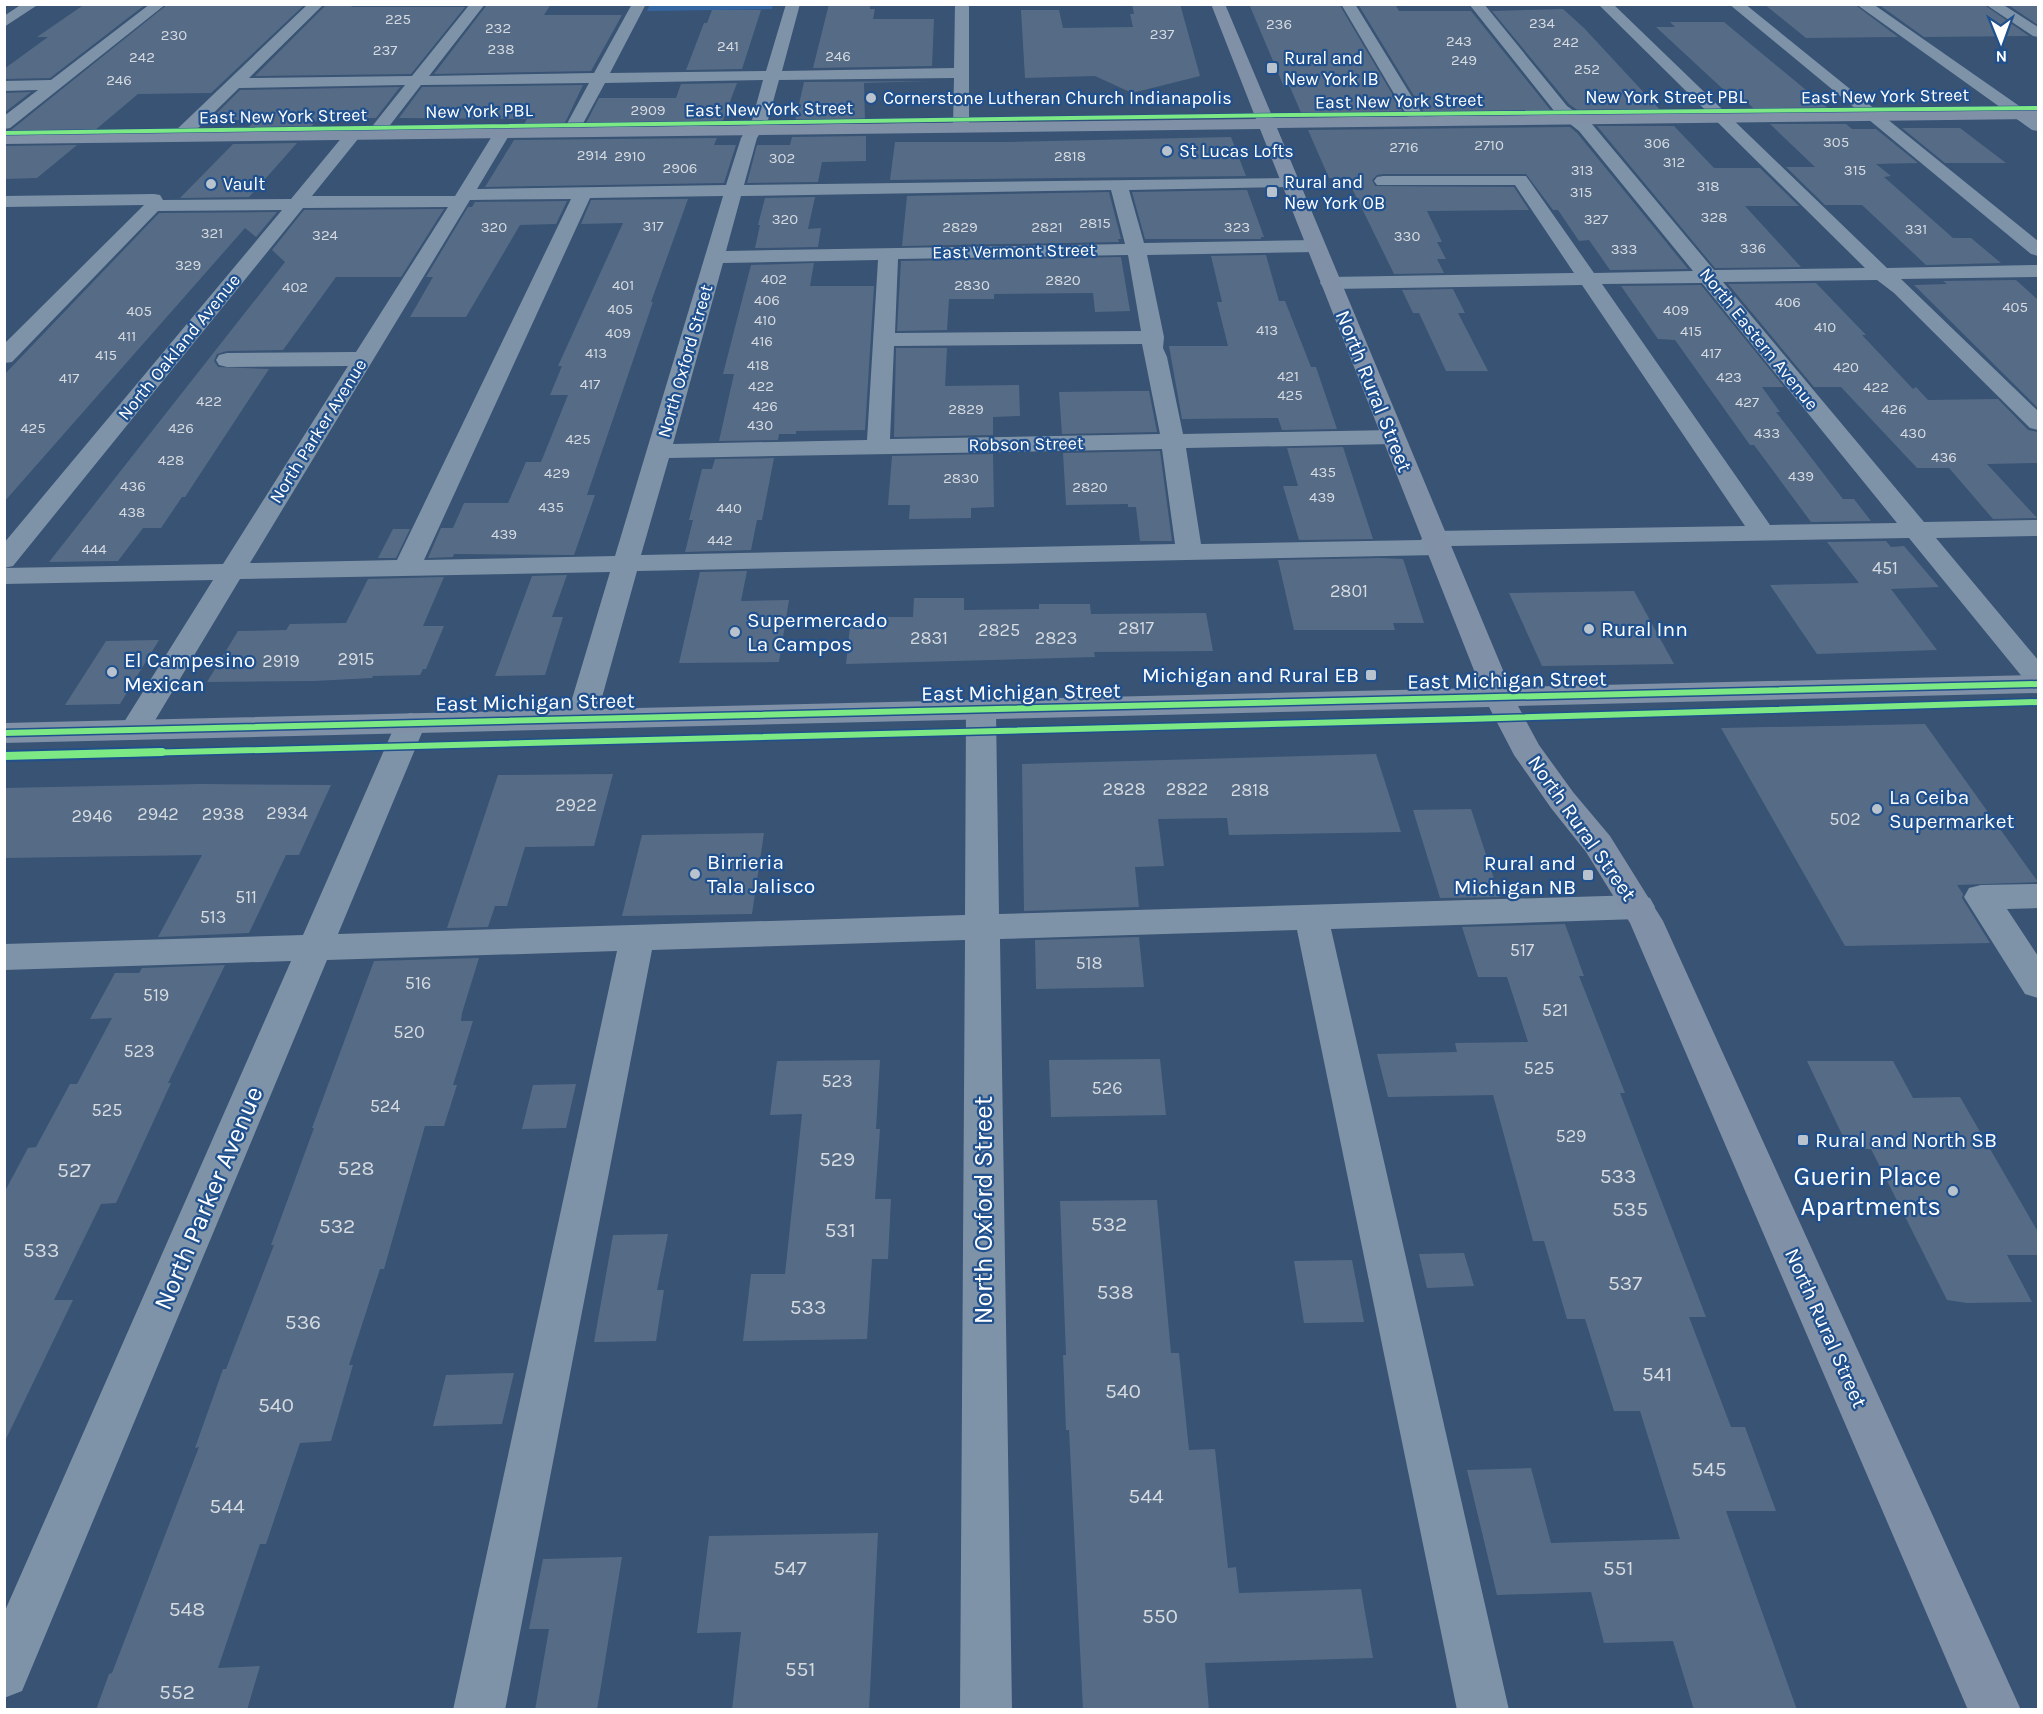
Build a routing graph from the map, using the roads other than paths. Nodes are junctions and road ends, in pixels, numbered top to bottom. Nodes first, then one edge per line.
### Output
1 (32, 4) edge
2 (159, 4) edge
3 (317, 4) edge
4 (478, 4) edge
5 (639, 4) edge
6 (793, 4) edge
7 (962, 4) edge
8 (1218, 4) edge
9 (1348, 4) edge
10 (1476, 4) edge
11 (1605, 4) edge
12 (1736, 4) edge
13 (1863, 4) edge
14 (1992, 4) edge
15 (4, 23) edge
16 (2038, 33) edge
17 (961, 73) junction
18 (772, 76) junction
19 (598, 79) junction
20 (418, 80) junction
21 (236, 83) junction
22 (55, 85) junction
23 (4, 86) edge
24 (2030, 114) edge
25 (1873, 116) junction
26 (1722, 117) junction
27 (1574, 119) junction
28 (1418, 120) junction
29 (1264, 122) junction
30 (4, 124) edge
31 (961, 126) junction
32 (2038, 126) edge
33 (754, 128) junction
34 (571, 131) junction
35 (503, 132) junction
36 (364, 134) junction
37 (179, 137) junction
38 (4, 139) edge
39 (1383, 181) dead end
40 (1289, 182) junction
41 (1119, 185) junction
42 (734, 191) junction
43 (583, 193) junction
44 (462, 198) junction
45 (4, 202) edge
46 (298, 203) junction
47 (153, 206) junction
48 (1315, 246) junction
49 (1136, 249) junction
50 (2038, 249) edge
51 (888, 254) junction
52 (714, 256) junction
53 (2038, 271) edge
54 (1882, 274) junction
55 (1708, 277) junction
56 (1590, 279) junction
57 (1330, 283) junction
58 (1153, 337) junction
59 (884, 340) junction
60 (4, 357) edge
61 (363, 359) junction
62 (226, 360) dead end
63 (2038, 423) edge
64 (1393, 437) junction
65 (1173, 441) junction
66 (878, 447) junction
67 (659, 451) junction
68 (2038, 528) edge
69 (1916, 529) junction
70 (1762, 532) junction
71 (1436, 543) junction
72 (1189, 552) junction
73 (4, 560) edge
74 (627, 563) junction
75 (406, 567) junction
76 (232, 571) junction
77 (4, 576) edge
78 (2038, 678) edge
79 (2038, 684) edge
80 (1500, 699) junction
81 (981, 711) junction
82 (581, 719) junction
83 (411, 723) junction
84 (134, 730) junction
85 (4, 734) edge
86 (2038, 896) edge
87 (1638, 907) junction
88 (1311, 917) junction
89 (982, 927) junction
90 (637, 938) junction
91 (315, 948) junction
92 (4, 957) edge
93 (2038, 984) edge
94 (4, 1672) edge
95 (479, 1710) edge
96 (986, 1710) edge
97 (1483, 1710) edge
98 (1995, 1710) edge

1 - 15 street
2 - 22 street
3 - 21 street
4 - 20 street, North Oakland Avenue
5 - 19 street
6 - 18 street, North Oxford Street
7 - 17 street
8 - 29 main road, North Rural Street
9 - 28 street
10 - 27 street, North Eastern Avenue
11 - 26 street
12 - 25 street
13 - 24 street
14 - 16 street
17 - 18 street
17 - 31 street
18 - 19 street
18 - 33 street, North Oxford Street
19 - 20 street
19 - 34 street
20 - 21 street
20 - 36 street, North Oakland Avenue
21 - 37 street
22 - 23 street
22 - 30 street
24 - 25 main road, East New York Street
24 - 32 street
25 - 26 main road, East New York Street
25 - 50 street
26 - 27 main road, East New York Street
26 - 54 street
27 - 28 main road, East New York Street
27 - 55 street, North Eastern Avenue
28 - 29 main road, East New York Street
29 - 31 main road, East New York Street
29 - 40 main road, North Rural Street
31 - 33 main road, East New York Street
33 - 34 main road, East New York Street
33 - 42 street, North Oxford Street
34 - 35 main road, East New York Street
35 - 36 main road, East New York Street
35 - 44 street, North Parker Avenue
36 - 37 main road, East New York Street
36 - 46 street, North Oakland Avenue
37 - 38 main road, East New York Street
39 - 56 street
40 - 41 street
40 - 48 main road, North Rural Street
41 - 42 street
41 - 49 street
42 - 43 street
42 - 52 street, North Oxford Street
43 - 44 street
43 - 75 street
44 - 46 street
44 - 61 street, North Parker Avenue
45 - 47 street
46 - 47 street
46 - 73 street, North Oakland Avenue
47 - 60 street
48 - 49 street, East Vermont Street
48 - 57 main road, North Rural Street
49 - 51 street, East Vermont Street
49 - 58 street
51 - 52 street, East Vermont Street
51 - 59 street
52 - 67 street, North Oxford Street
53 - 54 street
54 - 55 street
54 - 63 street
55 - 56 street
55 - 69 street, North Eastern Avenue
56 - 57 street
56 - 70 street
57 - 64 main road, North Rural Street
58 - 59 street
58 - 65 street
59 - 66 street
61 - 62 street
61 - 76 street, North Parker Avenue
64 - 65 street, Robson Street
64 - 71 main road, North Rural Street
65 - 66 street, Robson Street
65 - 72 street
66 - 67 street, Robson Street
67 - 74 street, North Oxford Street
68 - 69 street
69 - 70 street
69 - 78 street, North Eastern Avenue
70 - 71 street
71 - 72 street
71 - 80 main road, North Rural Street
72 - 74 street
74 - 75 street
74 - 82 street, North Oxford Street
75 - 76 street
76 - 77 street
76 - 84 street, North Parker Avenue
79 - 80 main road, East Michigan Street
80 - 81 main road, East Michigan Street
80 - 87 main road, North Rural Street
81 - 82 main road, East Michigan Street
81 - 89 street, North Oxford Street
82 - 83 main road, East Michigan Street
83 - 84 main road, East Michigan Street
83 - 91 street, North Parker Avenue
84 - 85 main road, East Michigan Street
86 - 93 street
87 - 88 street
87 - 98 main road, North Rural Street
88 - 89 street
88 - 97 street
89 - 90 street
89 - 96 street, North Oxford Street
90 - 91 street
90 - 95 street
91 - 92 street
91 - 94 street, North Parker Avenue

